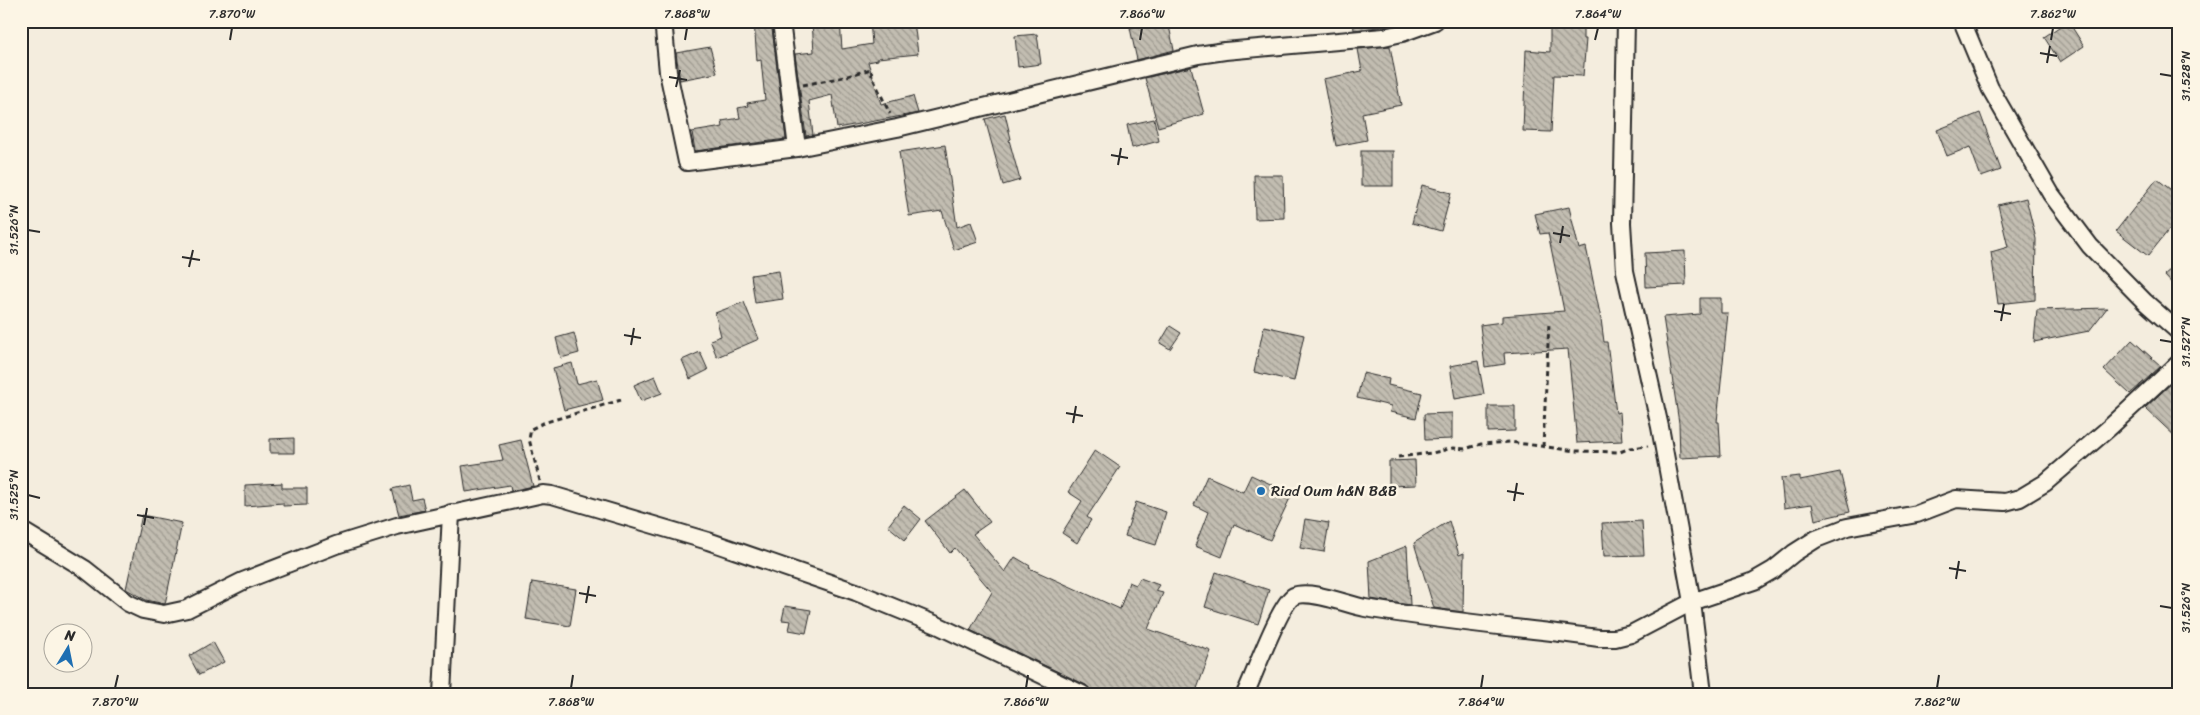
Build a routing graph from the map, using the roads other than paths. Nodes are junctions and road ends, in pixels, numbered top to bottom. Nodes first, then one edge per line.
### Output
1 (781, 21) edge
2 (1435, 21) edge
3 (1626, 21) edge
4 (1962, 21) edge
5 (664, 30) dead end
6 (797, 148) junction
7 (2179, 332) edge
8 (2179, 363) edge
9 (451, 513) junction
10 (21, 530) edge
11 (1692, 602) junction
12 (442, 694) edge
13 (1082, 694) edge
14 (1245, 694) edge
15 (1704, 694) edge

1 - 6 street
2 - 6 street
3 - 11 street
4 - 7 street
5 - 6 street
8 - 11 street
9 - 10 street
9 - 12 street
9 - 13 street
11 - 14 street
11 - 15 street

